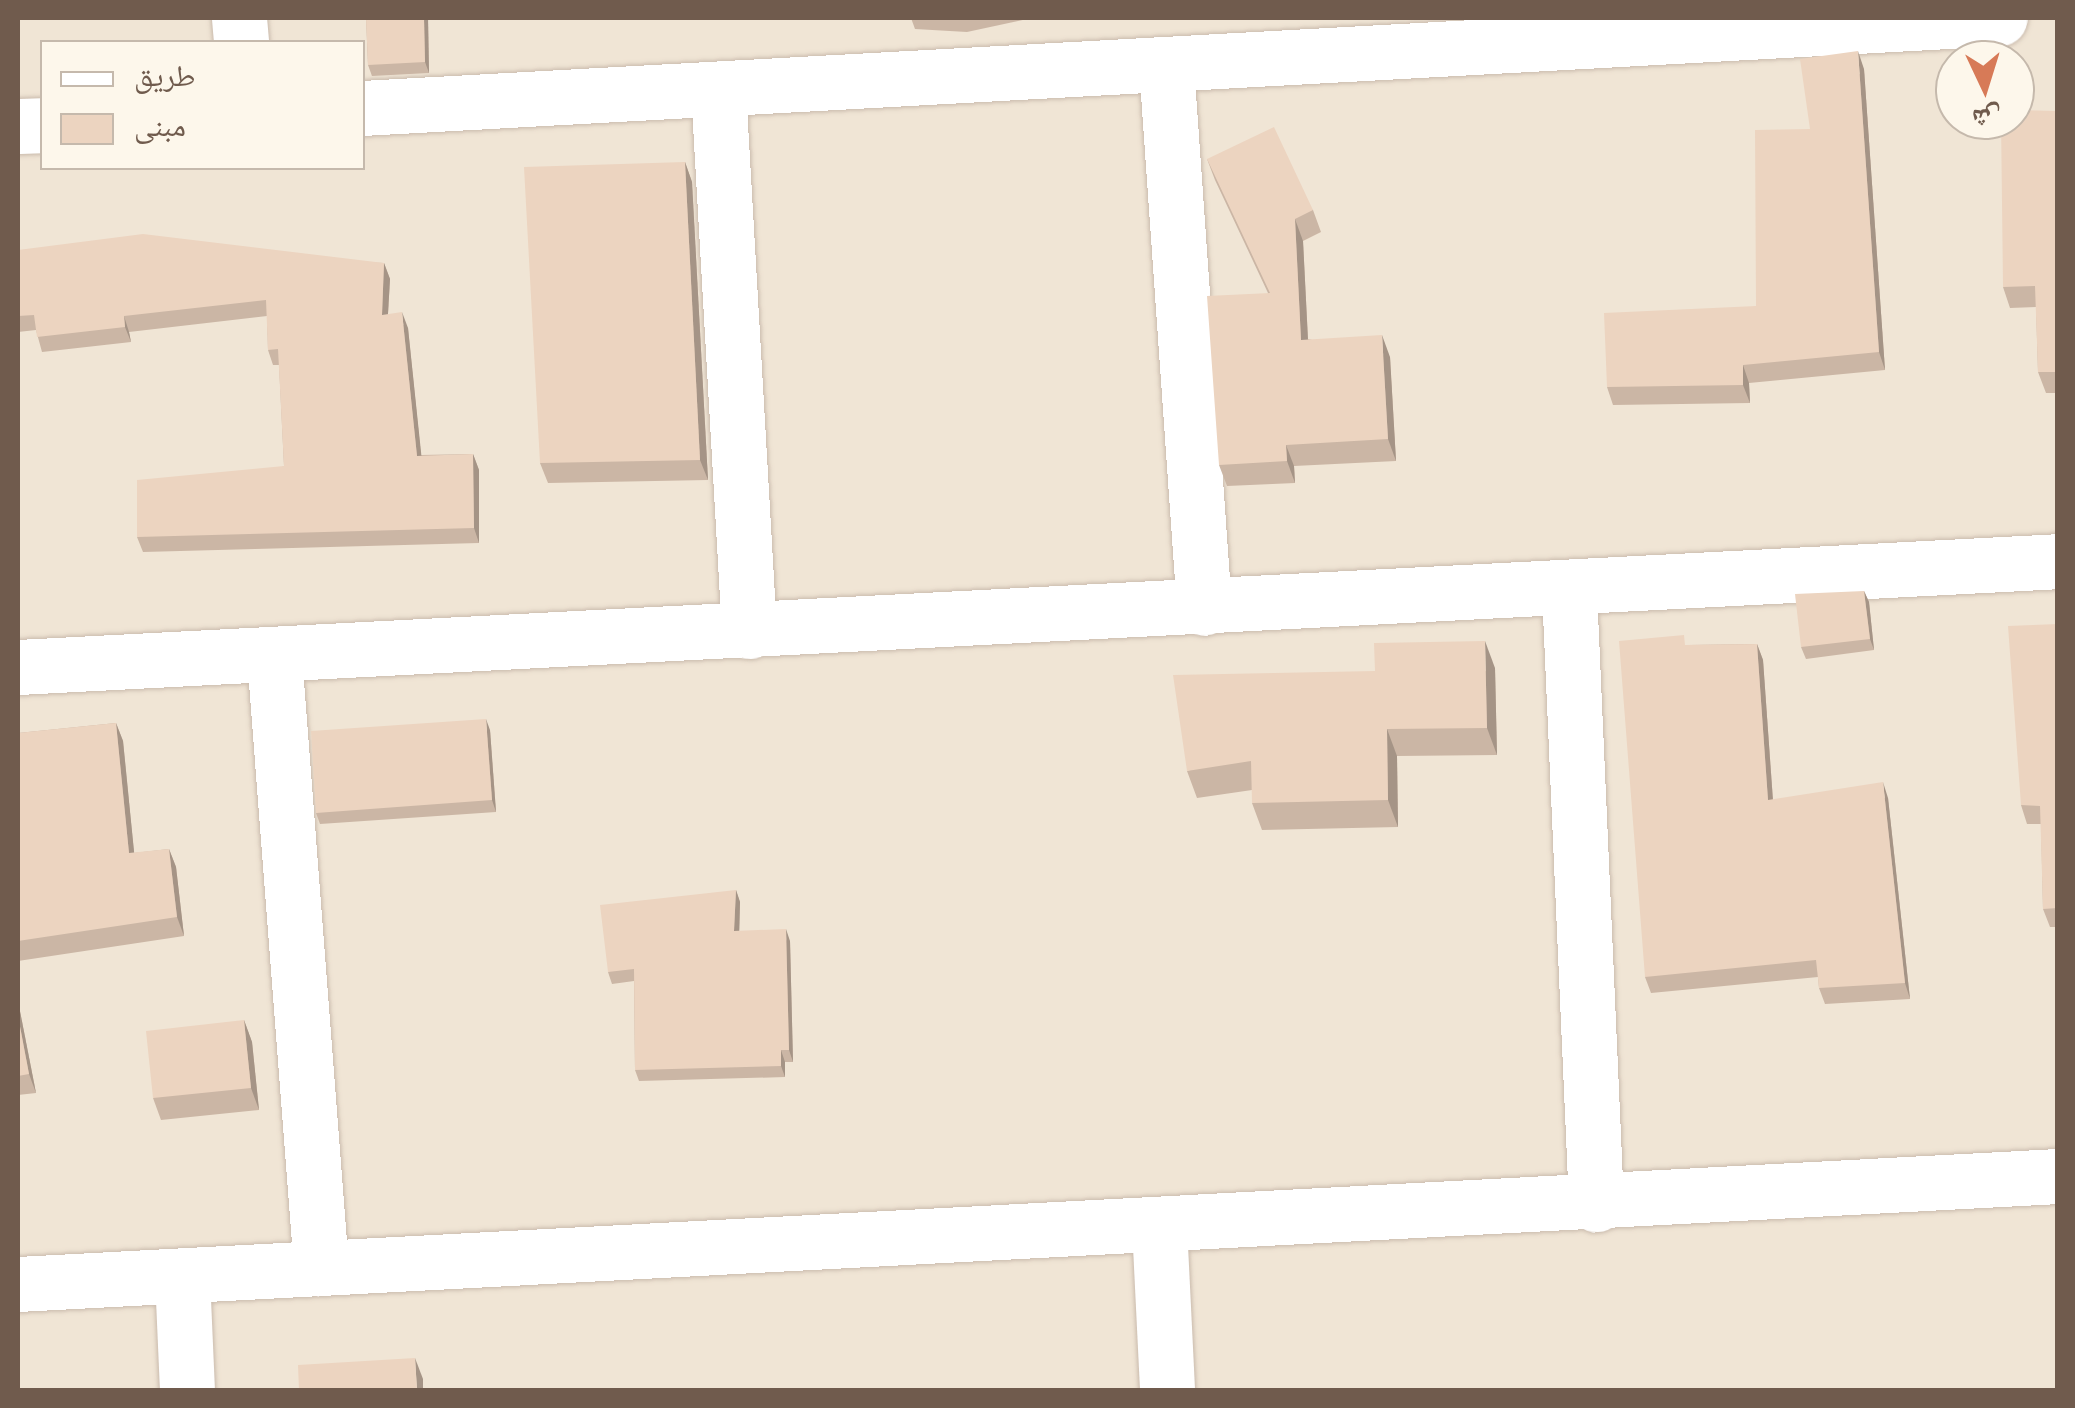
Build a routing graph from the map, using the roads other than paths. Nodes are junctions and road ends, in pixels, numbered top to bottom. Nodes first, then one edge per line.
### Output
1 (2000, 18) edge
2 (1560, 30) edge
3 (1166, 65) junction
4 (718, 89) junction
5 (365, 108) edge
6 (2058, 561) edge
7 (1569, 590) junction
8 (1204, 608) junction
9 (749, 631) junction
10 (274, 656) junction
11 (18, 667) edge
12 (2058, 1176) edge
13 (1596, 1204) junction
14 (1159, 1225) junction
15 (321, 1268) junction
16 (182, 1276) junction
17 (18, 1284) edge
18 (186, 1390) edge
19 (1167, 1390) edge

1 - 2 street
2 - 3 street
3 - 4 street
3 - 8 street
4 - 5 street
4 - 9 street
6 - 7 street
7 - 8 street
7 - 13 street
8 - 9 street
9 - 10 street
10 - 11 street
10 - 15 street
12 - 13 street
13 - 14 street
14 - 15 street
14 - 19 street
15 - 16 street
16 - 17 street
16 - 18 street

